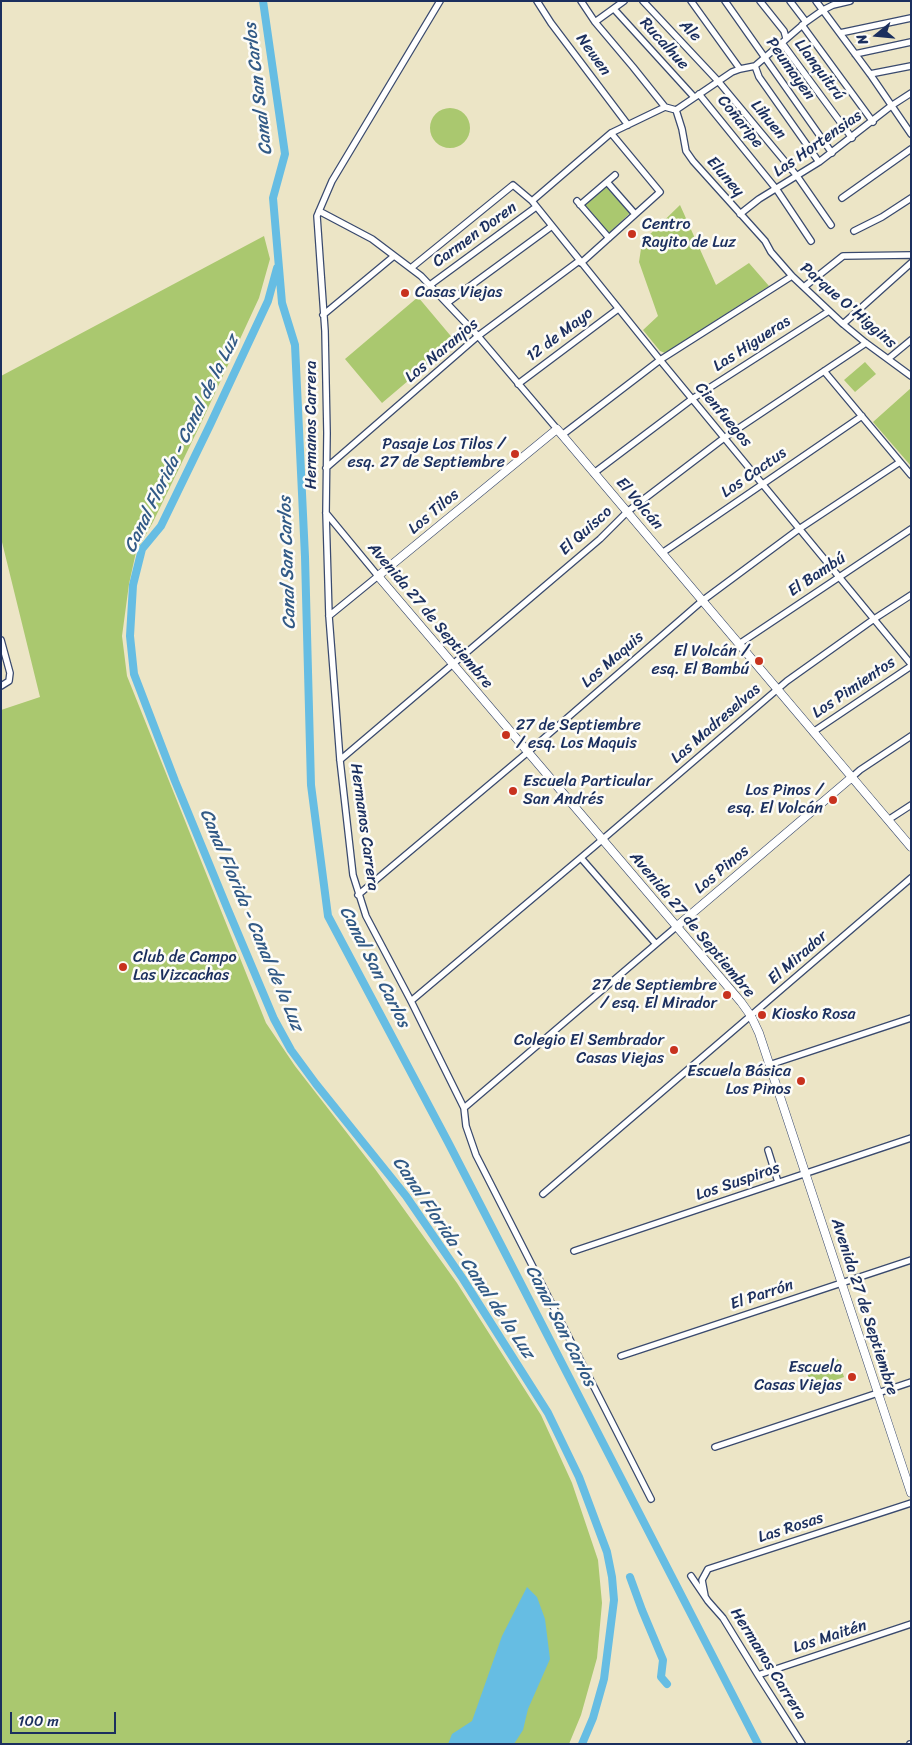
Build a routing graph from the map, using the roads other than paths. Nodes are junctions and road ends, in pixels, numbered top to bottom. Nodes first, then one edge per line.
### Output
1 (440, 1) edge
2 (537, 1) edge
3 (581, 1) edge
4 (643, 1) edge
5 (691, 1) edge
6 (725, 1) edge
7 (760, 1) edge
8 (790, 1) edge
9 (816, 1) edge
10 (848, 1) edge
11 (618, 4) edge
12 (822, 10) junction
13 (911, 18) edge
14 (595, 22) junction
15 (804, 24) junction
16 (840, 33) junction
17 (784, 41) junction
18 (911, 42) edge
19 (855, 54) junction
20 (765, 58) junction
21 (756, 66) junction
22 (911, 66) edge
23 (740, 68) junction
24 (870, 74) junction
25 (718, 81) junction
26 (911, 93) edge
27 (697, 96) junction
28 (891, 106) junction
29 (665, 107) junction
30 (676, 110) junction
31 (873, 122) junction
32 (909, 123) edge
33 (628, 125) junction
34 (611, 133) junction
35 (911, 134) edge
36 (852, 138) junction
37 (911, 149) edge
38 (832, 153) junction
39 (819, 162) junction
40 (615, 176) dead end
41 (797, 176) junction
42 (607, 182) junction
43 (777, 190) junction
44 (842, 198) dead end
45 (911, 198) edge
46 (534, 204) junction
47 (319, 211) junction
48 (635, 214) junction
49 (740, 214) junction
50 (831, 224) dead end
51 (552, 226) junction
52 (854, 231) dead end
53 (609, 238) junction
54 (811, 241) dead end
55 (771, 252) joint
56 (911, 255) edge
57 (394, 256) junction
58 (580, 262) junction
59 (911, 263) edge
60 (410, 268) junction
61 (792, 276) junction
62 (430, 285) junction
63 (804, 287) junction
64 (447, 303) junction
65 (618, 309) junction
66 (829, 311) junction
67 (323, 315) junction
68 (844, 324) junction
69 (478, 336) junction
70 (911, 340) edge
71 (866, 343) junction
72 (888, 359) junction
73 (660, 360) junction
74 (824, 371) junction
75 (911, 376) edge
76 (518, 384) junction
77 (692, 399) junction
78 (862, 416) junction
79 (559, 432) junction
80 (724, 438) junction
81 (900, 462) junction
82 (326, 468) junction
83 (594, 473) junction
84 (911, 476) edge
85 (762, 485) junction
86 (627, 512) junction
87 (326, 513) junction
88 (799, 529) junction
89 (911, 529) edge
90 (662, 554) junction
91 (378, 576) junction
92 (838, 577) junction
93 (911, 595) edge
94 (702, 601) junction
95 (329, 616) junction
96 (874, 619) junction
97 (1, 640) edge
98 (739, 644) junction
99 (453, 664) junction
100 (911, 665) edge
101 (1, 686) edge
102 (777, 690) junction
103 (813, 732) junction
104 (911, 736) edge
105 (528, 752) junction
106 (340, 760) junction
107 (852, 778) junction
108 (911, 805) edge
109 (888, 820) junction
110 (602, 840) junction
111 (911, 846) edge
112 (581, 858) junction
113 (911, 878) edge
114 (358, 895) junction
115 (676, 927) junction
116 (656, 944) junction
117 (411, 1001) junction
118 (751, 1016) junction
119 (911, 1018) edge
120 (769, 1065) junction
121 (464, 1108) junction
122 (911, 1138) edge
123 (768, 1150) dead end
124 (805, 1174) junction
125 (778, 1182) junction
126 (543, 1194) dead end
127 (574, 1251) dead end
128 (911, 1260) edge
129 (841, 1283) junction
130 (621, 1356) dead end
131 (911, 1382) edge
132 (878, 1393) junction
133 (715, 1447) dead end
134 (911, 1492) edge
135 (651, 1499) dead end
136 (911, 1503) edge
137 (691, 1576) dead end
138 (705, 1596) junction
139 (911, 1624) edge
140 (758, 1675) junction
141 (802, 1744) edge

1 - 47 street, Hermanos Carrera
2 - 33 street, Newen
3 - 14 street
4 - 25 street, Ale
5 - 23 street
6 - 20 street, Peumayen
7 - 17 street, Llanquitrú
8 - 15 street
9 - 12 street
10 - 12 street
11 - 14 street
11 - 27 street, Rucalhue
12 - 15 street
12 - 16 street
13 - 16 street
14 - 29 street
15 - 17 street
15 - 31 street
16 - 19 street
17 - 20 street
17 - 36 street, Llanquitrú
18 - 19 street
19 - 24 street
20 - 21 street
20 - 38 street, Peumayen
21 - 23 street
21 - 39 street
22 - 24 street
23 - 25 street
24 - 28 street
25 - 27 street
25 - 41 street, Lihuen
26 - 28 street, Las Hortensias
27 - 30 street
27 - 43 street, Coñaripe
28 - 31 street, Las Hortensias
28 - 32 street
29 - 30 street
29 - 33 street, Carmen Doren
30 - 49 street, Eluney
31 - 36 street, Las Hortensias
32 - 35 street
33 - 34 street, Carmen Doren
34 - 46 street, Carmen Doren
34 - 48 street, Los Naranjos
36 - 38 street, Las Hortensias
37 - 44 street
38 - 39 street, Las Hortensias
39 - 41 street, Las Hortensias
40 - 42 street
41 - 43 street, Las Hortensias
41 - 50 street, Lihuen
42 - 48 street
42 - 53 street
43 - 49 street, Las Hortensias
43 - 54 street, Coñaripe
45 - 52 street
46 - 51 street, Cienfuegos
46 - 60 street, Cienfuegos
46 - 62 street, Carmen Doren
47 - 57 street, El Volcán
47 - 67 street, Hermanos Carrera
48 - 53 street, Los Naranjos
49 - 55 street, Eluney
51 - 58 street, Cienfuegos
51 - 64 street
53 - 58 street, Los Naranjos
55 - 61 street, Parque O'Higgins
56 - 63 street
57 - 60 street, El Volcán
57 - 67 street
58 - 65 street, Cienfuegos
58 - 69 street, Los Naranjos
59 - 68 street
60 - 62 street, El Volcán
61 - 63 street, Parque O'Higgins
61 - 73 street, Los Tilos
62 - 64 street, El Volcán
63 - 66 street, Parque O'Higgins
64 - 69 street, El Volcán
65 - 73 street, Cienfuegos
65 - 76 street, 12 de Mayo
66 - 68 street, Parque O'Higgins
66 - 77 street, Las Higueras
67 - 82 street, Hermanos Carrera
68 - 71 street, Parque O'Higgins
69 - 76 street, El Volcán
69 - 82 street, Los Naranjos
70 - 72 street
71 - 72 street, Parque O'Higgins
71 - 74 street, El Quisco
72 - 75 street, Parque O'Higgins
73 - 77 street, Cienfuegos
73 - 79 street, Los Tilos
74 - 78 street
74 - 80 street, El Quisco
76 - 79 street, El Volcán
77 - 80 street, Cienfuegos
77 - 83 street, Las Higueras
78 - 81 street
78 - 85 street, Los Cactus
79 - 83 street, El Volcán
79 - 91 street, Los Tilos
80 - 85 street, Cienfuegos
80 - 86 street, El Quisco
81 - 84 street
81 - 88 street, Los Maquis
82 - 87 street, Hermanos Carrera
83 - 86 street, El Volcán
85 - 88 street, Cienfuegos
85 - 90 street, Los Cactus
86 - 90 street, El Volcán
86 - 99 street, El Quisco
87 - 91 street, Avenida 27 de Septiembre
87 - 95 street, Hermanos Carrera
88 - 92 street, Cienfuegos
88 - 94 street, Los Maquis
89 - 92 street, El Bambú
90 - 94 street, El Volcán
91 - 95 street, Los Tilos
91 - 99 street, Avenida 27 de Septiembre
92 - 96 street, Cienfuegos
92 - 98 street, El Bambú
93 - 96 street, Las Madreselvas
94 - 98 street, El Volcán
94 - 105 street, Los Maquis
95 - 106 street, Hermanos Carrera
96 - 100 street, Cienfuegos
96 - 102 street, Las Madreselvas
97 - 101 street
98 - 102 street, El Volcán
99 - 105 street, Avenida 27 de Septiembre
99 - 106 street, El Quisco
100 - 103 street, Los Pimientos
102 - 103 street, El Volcán
102 - 110 street, Las Madreselvas
103 - 107 street, El Volcán
104 - 107 street, Los Pinos
105 - 110 street, Avenida 27 de Septiembre
105 - 114 street, Los Maquis
106 - 114 street, Hermanos Carrera
107 - 109 street, El Volcán
107 - 115 street, Los Pinos
108 - 109 street
109 - 111 street, El Volcán
110 - 112 street, Las Madreselvas
110 - 115 street, Avenida 27 de Septiembre
112 - 116 street
112 - 117 street, Las Madreselvas
113 - 118 street, El Mirador
114 - 117 street, Hermanos Carrera
115 - 116 street, Los Pinos
115 - 118 street, Avenida 27 de Septiembre
116 - 121 street, Los Pinos
117 - 121 street, Hermanos Carrera
118 - 120 street, Avenida 27 de Septiembre
118 - 126 street, El Mirador
119 - 120 street
120 - 124 street, Avenida 27 de Septiembre
121 - 135 street, Hermanos Carrera
122 - 124 street, Los Suspiros
123 - 125 street
124 - 125 street, Los Suspiros
124 - 129 street, Avenida 27 de Septiembre
125 - 127 street, Los Suspiros
128 - 129 street, El Parrón
129 - 130 street, El Parrón
129 - 132 street, Avenida 27 de Septiembre
131 - 132 street
132 - 133 street
132 - 134 street, Avenida 27 de Septiembre
136 - 138 street, Las Rosas
137 - 138 street, Hermanos Carrera
138 - 140 street, Hermanos Carrera
139 - 140 street, Los Maitén
140 - 141 street, Hermanos Carrera

